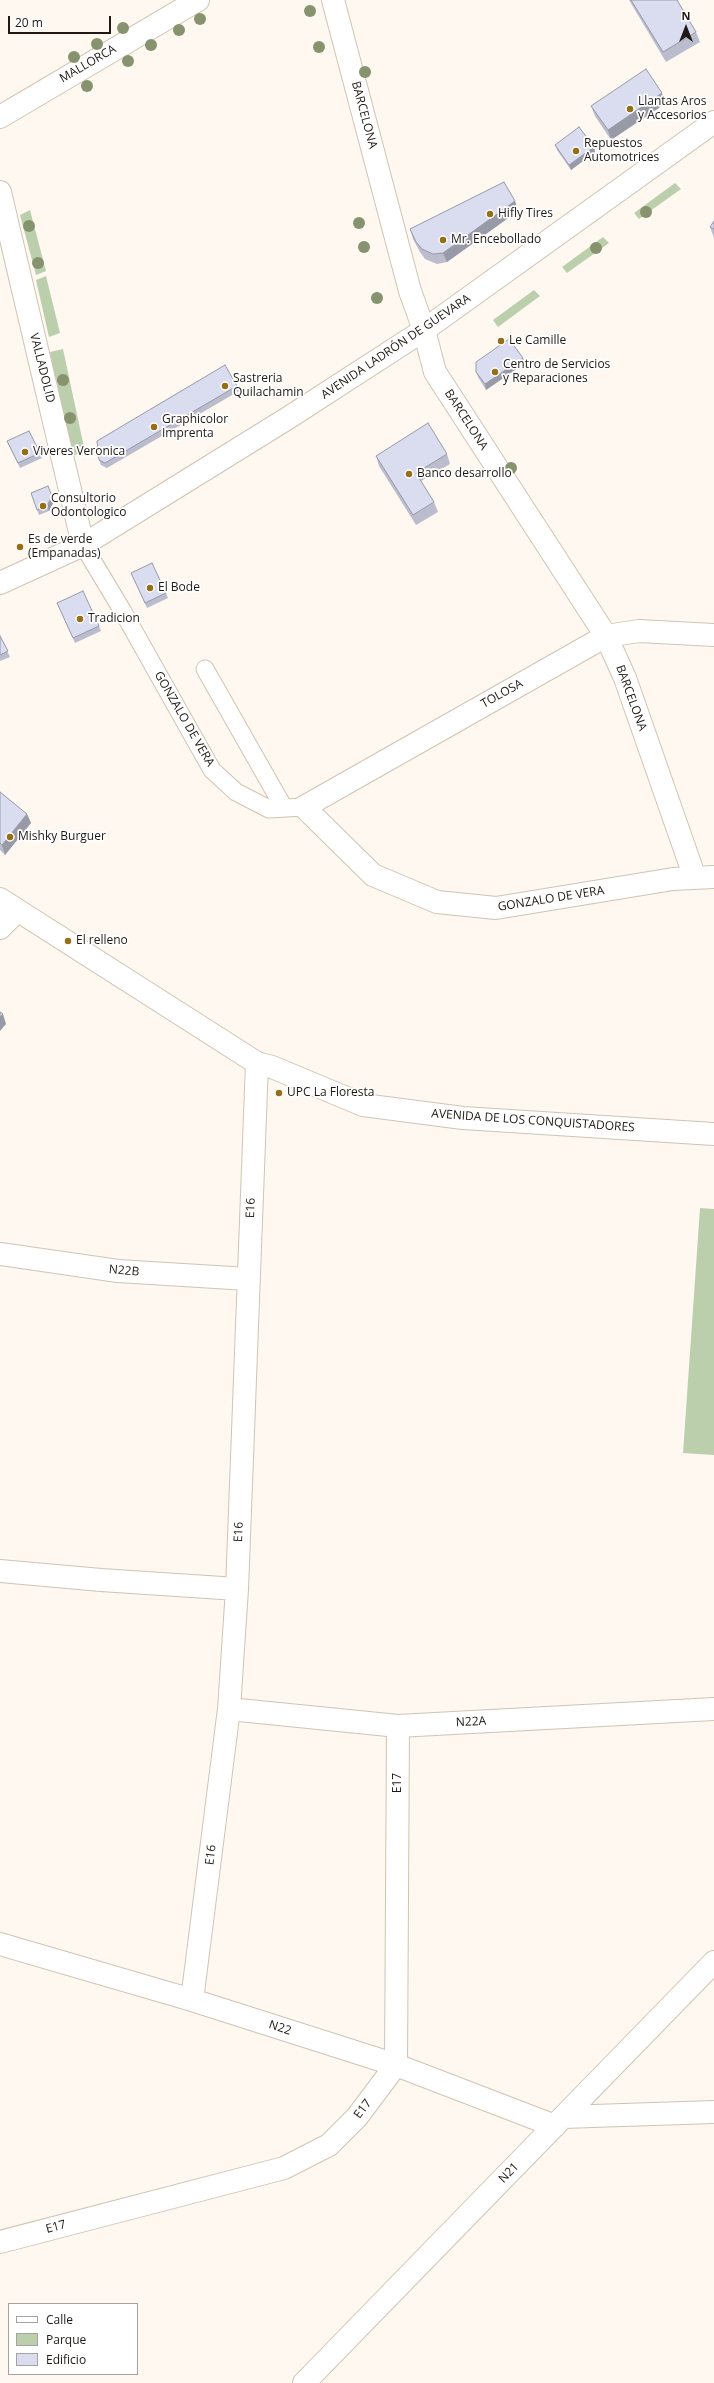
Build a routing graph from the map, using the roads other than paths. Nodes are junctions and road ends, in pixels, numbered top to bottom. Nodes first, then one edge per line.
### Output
1 (198, 0) edge
2 (333, 0) edge
3 (0, 117) edge
4 (714, 122) edge
5 (0, 192) edge
6 (424, 330) junction
7 (83, 546) junction
8 (0, 583) edge
9 (714, 635) edge
10 (606, 636) junction
11 (206, 669) dead end
12 (294, 807) junction
13 (704, 877) edge
14 (8, 905) edge
15 (0, 928) edge
16 (258, 1063) junction
17 (714, 1134) edge
18 (0, 1254) edge
19 (248, 1279) junction
20 (0, 1570) edge
21 (238, 1589) junction
22 (229, 1709) junction
23 (714, 1710) edge
24 (398, 1726) junction
25 (6, 1950) edge
26 (714, 1962) edge
27 (192, 2000) junction
28 (396, 2065) junction
29 (714, 2112) edge
30 (559, 2121) junction
31 (0, 2242) edge
32 (304, 2383) edge

1 - 3 street, MALLORCA
2 - 6 street, BARCELONA
4 - 6 street, AVENIDA LADRÓN DE GUEVARA
5 - 7 street, VALLADOLID
6 - 7 street, AVENIDA LADRÓN DE GUEVARA
6 - 10 street, BARCELONA
7 - 8 street, AVENIDA LADRÓN DE GUEVARA
7 - 12 lane, GONZALO DE VERA
9 - 10 street, TOLOSA
10 - 12 street, TOLOSA
10 - 13 street, BARCELONA
11 - 12 lane
12 - 13 street, GONZALO DE VERA
14 - 15 street
14 - 16 street, AVENIDA DE LOS CONQUISTADORES
16 - 17 street, AVENIDA DE LOS CONQUISTADORES
16 - 19 street, E16
18 - 19 street, N22B
19 - 21 street, E16
20 - 21 street
21 - 22 street, E16
22 - 24 street, N22A
22 - 27 street, E16
23 - 24 street, N22A
24 - 28 street, E17
25 - 27 street, N22
26 - 30 street, N21
27 - 28 street, N22
28 - 30 street, N22
28 - 31 street, E17
29 - 30 street
30 - 32 street, N21

